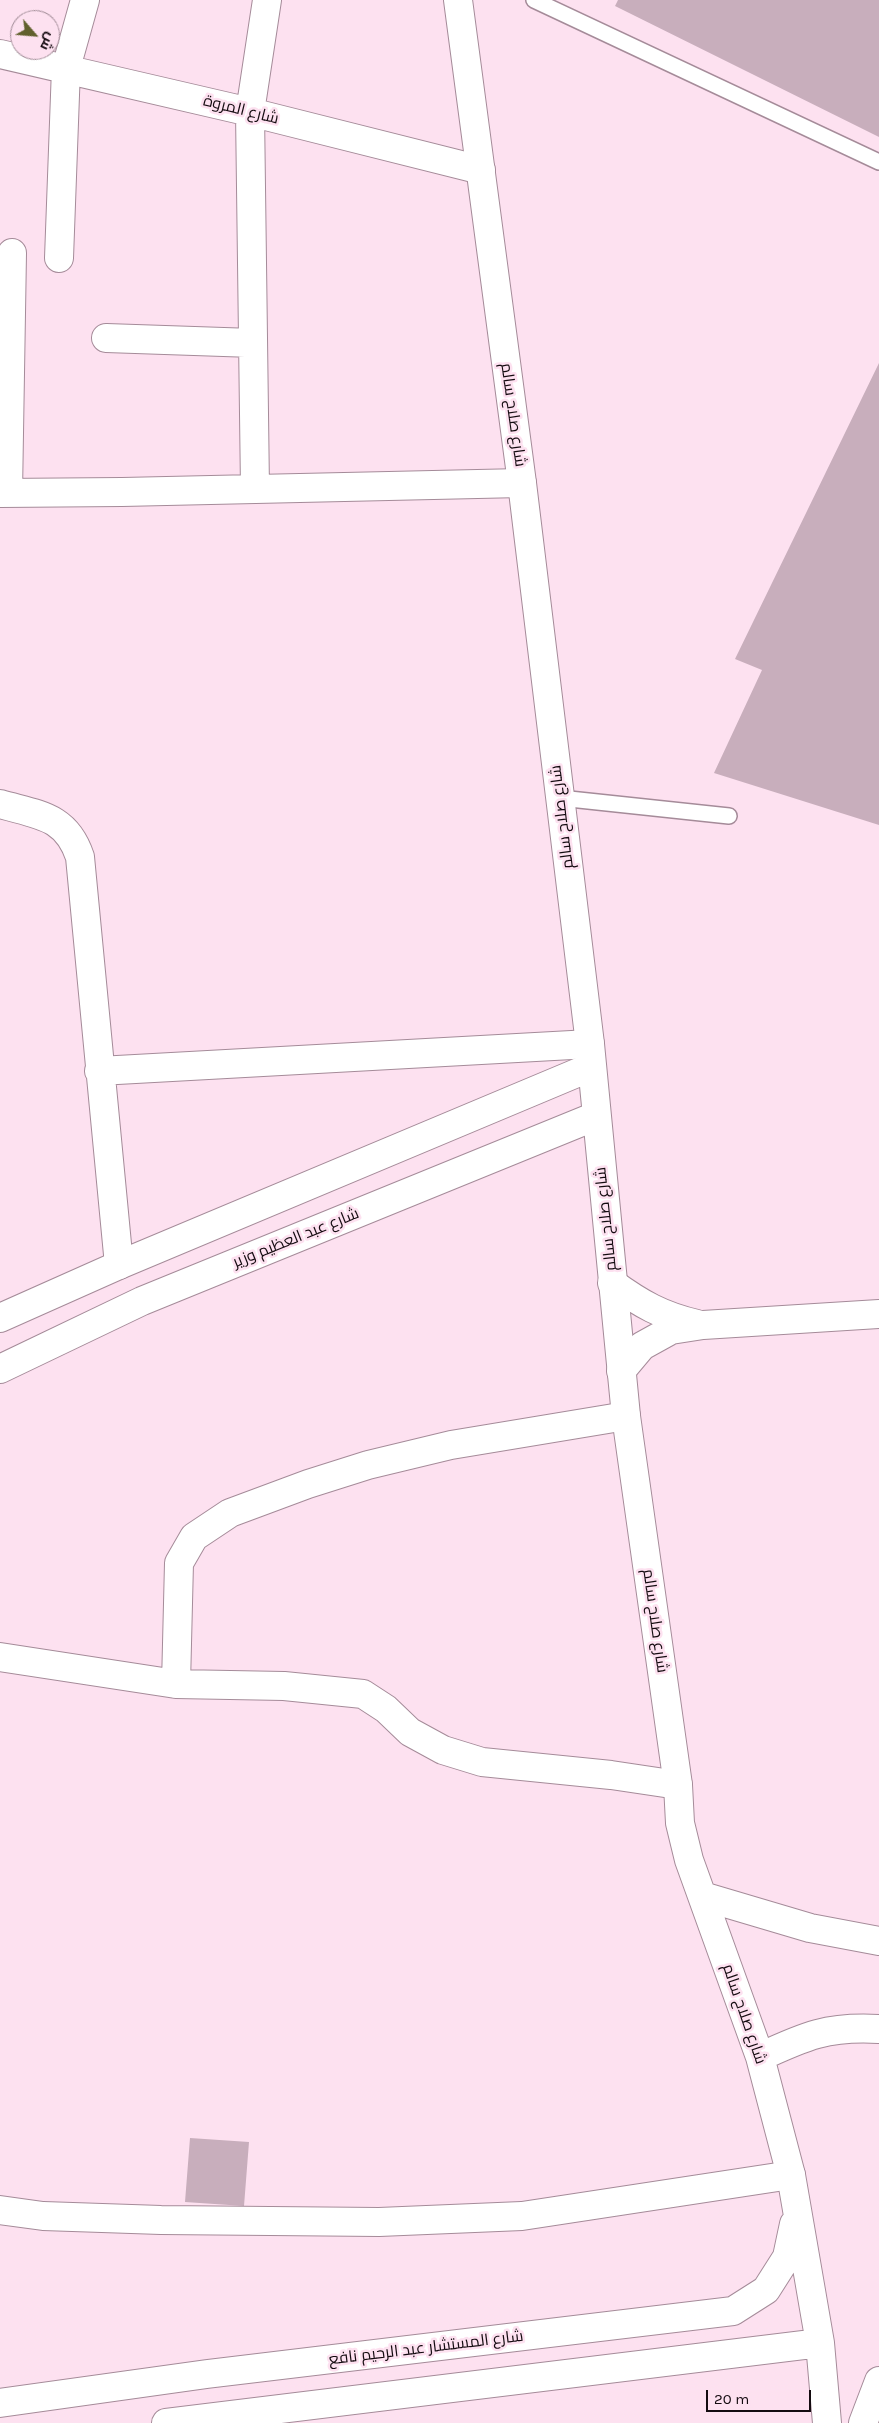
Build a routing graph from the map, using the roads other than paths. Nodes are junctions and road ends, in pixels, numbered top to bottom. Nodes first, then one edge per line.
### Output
1 (85, 0) edge
2 (267, 0) edge
3 (458, 0) edge
4 (534, 0) edge
5 (0, 54) edge
6 (66, 68) junction
7 (250, 112) junction
8 (879, 162) edge
9 (481, 170) junction
10 (12, 253) dead end
11 (58, 258) dead end
12 (5, 321) edge
13 (106, 338) dead end
14 (252, 343) junction
15 (522, 484) junction
16 (254, 489) junction
17 (4, 493) edge
18 (560, 798) junction
19 (0, 804) edge
20 (729, 816) dead end
21 (590, 1056) junction
22 (99, 1071) junction
23 (596, 1116) junction
24 (118, 1265) junction
25 (612, 1283) junction
26 (879, 1314) edge
27 (0, 1318) edge
28 (703, 1325) junction
29 (0, 1369) edge
30 (621, 1371) junction
31 (626, 1416) junction
32 (0, 1658) edge
33 (176, 1684) junction
34 (678, 1785) junction
35 (702, 1896) junction
36 (879, 1941) edge
37 (879, 2029) edge
38 (760, 2057) junction
39 (791, 2175) junction
40 (0, 2210) edge
41 (796, 2216) junction
42 (820, 2343) junction
43 (879, 2381) edge
44 (0, 2403) edge
45 (166, 2423) edge
46 (827, 2423) edge
47 (863, 2423) edge

1 - 6 street
2 - 7 street
3 - 9 street, شارع صلاح سالم
4 - 8 lane
5 - 6 street, شارع المروة
6 - 7 street, شارع المروة
6 - 11 street
7 - 9 street, شارع المروة
7 - 14 street
9 - 15 street, شارع صلاح سالم
10 - 12 street
12 - 17 street
13 - 14 street
14 - 16 street
15 - 16 street
15 - 18 street, شارع صلاح سالم
16 - 17 street
18 - 20 lane
18 - 21 street, شارع صلاح سالم
19 - 22 street
21 - 22 street
21 - 23 street, شارع صلاح سالم
21 - 24 street
22 - 24 street
23 - 25 street, شارع صلاح سالم
23 - 29 street, شارع عبد العظيم وزير
24 - 27 street
25 - 28 street
25 - 30 street, شارع صلاح سالم
26 - 28 street
28 - 30 street
30 - 31 street, شارع صلاح سالم
31 - 33 street
31 - 34 street, شارع صلاح سالم
32 - 33 street
33 - 34 street
34 - 35 street, شارع صلاح سالم
35 - 36 street
35 - 38 street, شارع صلاح سالم
37 - 38 street
38 - 39 street, شارع صلاح سالم
39 - 40 street
39 - 41 street, شارع صلاح سالم
41 - 42 street, شارع صلاح سالم
41 - 44 street, شارع المستشار عبد الرحيم نافع
42 - 45 street
42 - 46 street, شارع صلاح سالم
43 - 47 street

